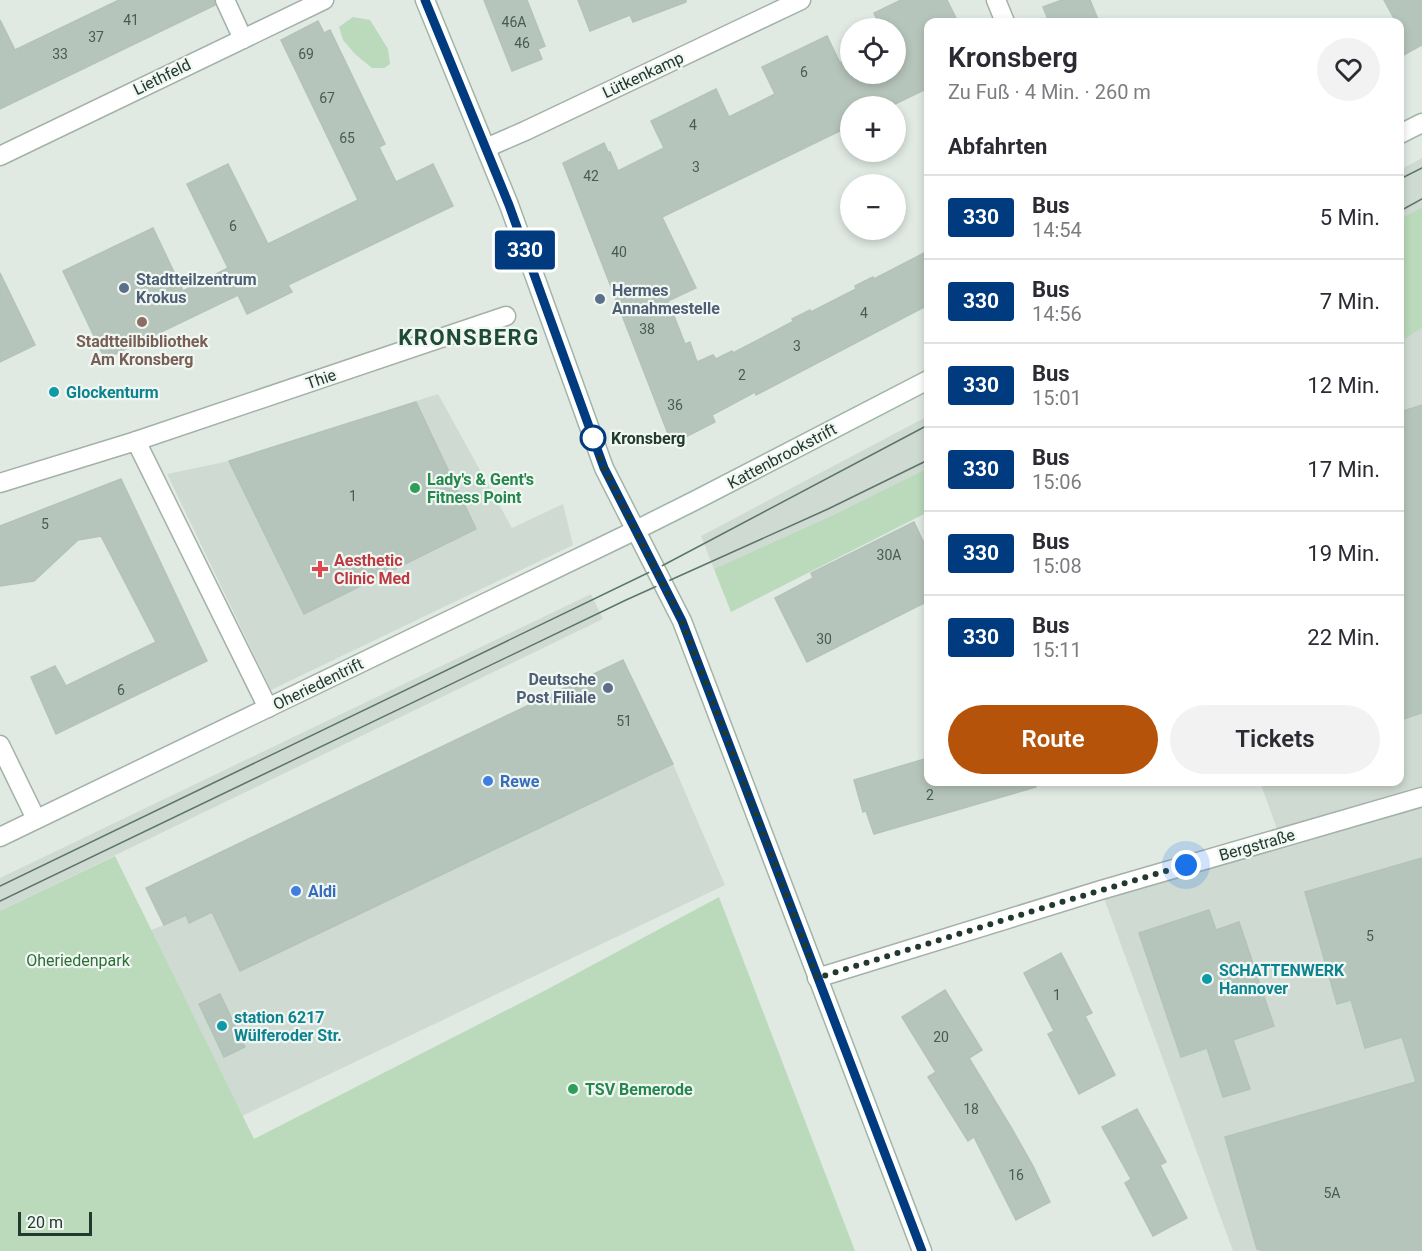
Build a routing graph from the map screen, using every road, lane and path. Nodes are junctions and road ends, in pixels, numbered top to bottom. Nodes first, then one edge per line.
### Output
1 (225, 0) edge
2 (324, 0) edge
3 (425, 0) edge
4 (801, 0) edge
5 (996, 0) edge
6 (1003, 18) edge
7 (243, 39) junction
8 (1422, 123) edge
9 (1404, 132) edge
10 (486, 148) junction
11 (0, 156) edge
12 (506, 316) dead end
13 (924, 382) edge
14 (136, 441) junction
15 (0, 483) edge
16 (636, 530) junction
17 (268, 708) junction
18 (0, 745) edge
19 (1422, 797) edge
20 (36, 819) junction
21 (0, 837) edge
22 (817, 978) junction
23 (922, 1251) edge

1 - 7 street
2 - 7 street, Liethfeld
3 - 10 street
4 - 10 street, Lütkenkamp
5 - 6 street
7 - 11 street, Liethfeld
8 - 9 street
10 - 16 street
12 - 14 street, Thie
13 - 16 street, Kattenbrookstrift
14 - 15 street, Thie
14 - 17 street
16 - 17 street, Oheriedentrift
16 - 22 street
17 - 20 street, Oheriedentrift
18 - 20 street
19 - 22 street, Bergstraße
20 - 21 street, Oheriedentrift
22 - 23 street

